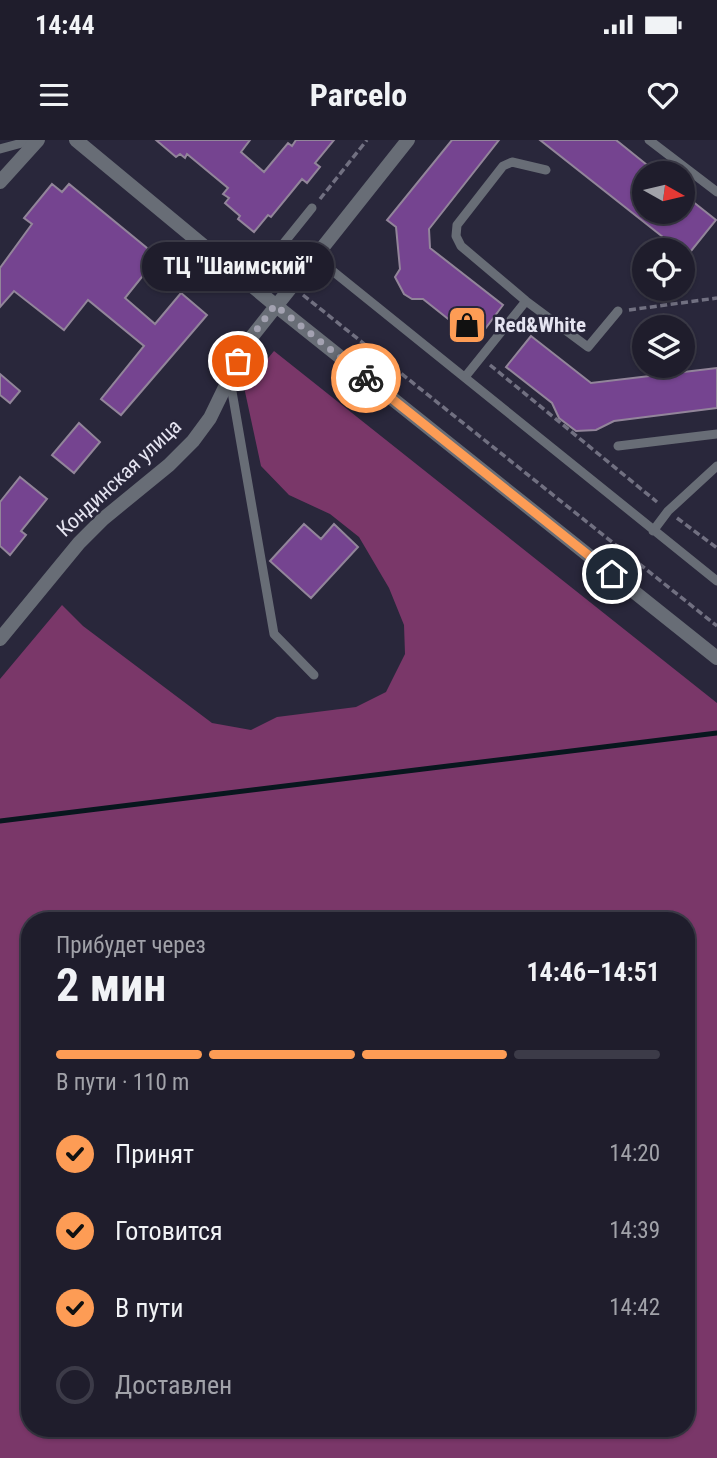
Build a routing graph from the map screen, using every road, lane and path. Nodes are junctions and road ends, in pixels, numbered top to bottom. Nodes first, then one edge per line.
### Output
1 (33, 140) edge
2 (38, 140) edge
3 (76, 140) edge
4 (367, 140) edge
5 (408, 140) edge
6 (649, 140) edge
7 (0, 149) edge
8 (545, 170) dead end
9 (0, 182) edge
10 (717, 192) edge
11 (312, 208) joint
12 (314, 256) junction
13 (250, 285) junction
14 (292, 285) junction
15 (717, 298) edge
16 (526, 301) junction
17 (275, 305) junction
18 (618, 311) joint
19 (480, 357) junction
20 (465, 377) junction
21 (230, 378) junction
22 (717, 433) edge
23 (618, 446) dead end
24 (717, 466) edge
25 (668, 511) junction
26 (653, 531) junction
27 (717, 548) edge
28 (717, 581) edge
29 (717, 626) edge
30 (0, 639) edge
31 (717, 657) edge
32 (314, 675) dead end

1 - 7 lane
2 - 9 street
3 - 13 street
4 - 11 path
5 - 12 street, Кондинская улица
6 - 10 lane
8 - 16 lane
11 - 13 lane
12 - 14 street, Кондинская улица
12 - 20 lane
13 - 17 street
14 - 17 street, Кондинская улица
14 - 29 path
15 - 18 path
16 - 18 lane
16 - 19 lane
17 - 21 street, Кондинская улица
17 - 31 street
19 - 20 lane
19 - 25 path
20 - 26 lane
21 - 30 street, Кондинская улица
21 - 32 lane
22 - 23 lane
24 - 25 lane
25 - 26 lane
25 - 27 path
26 - 28 lane

